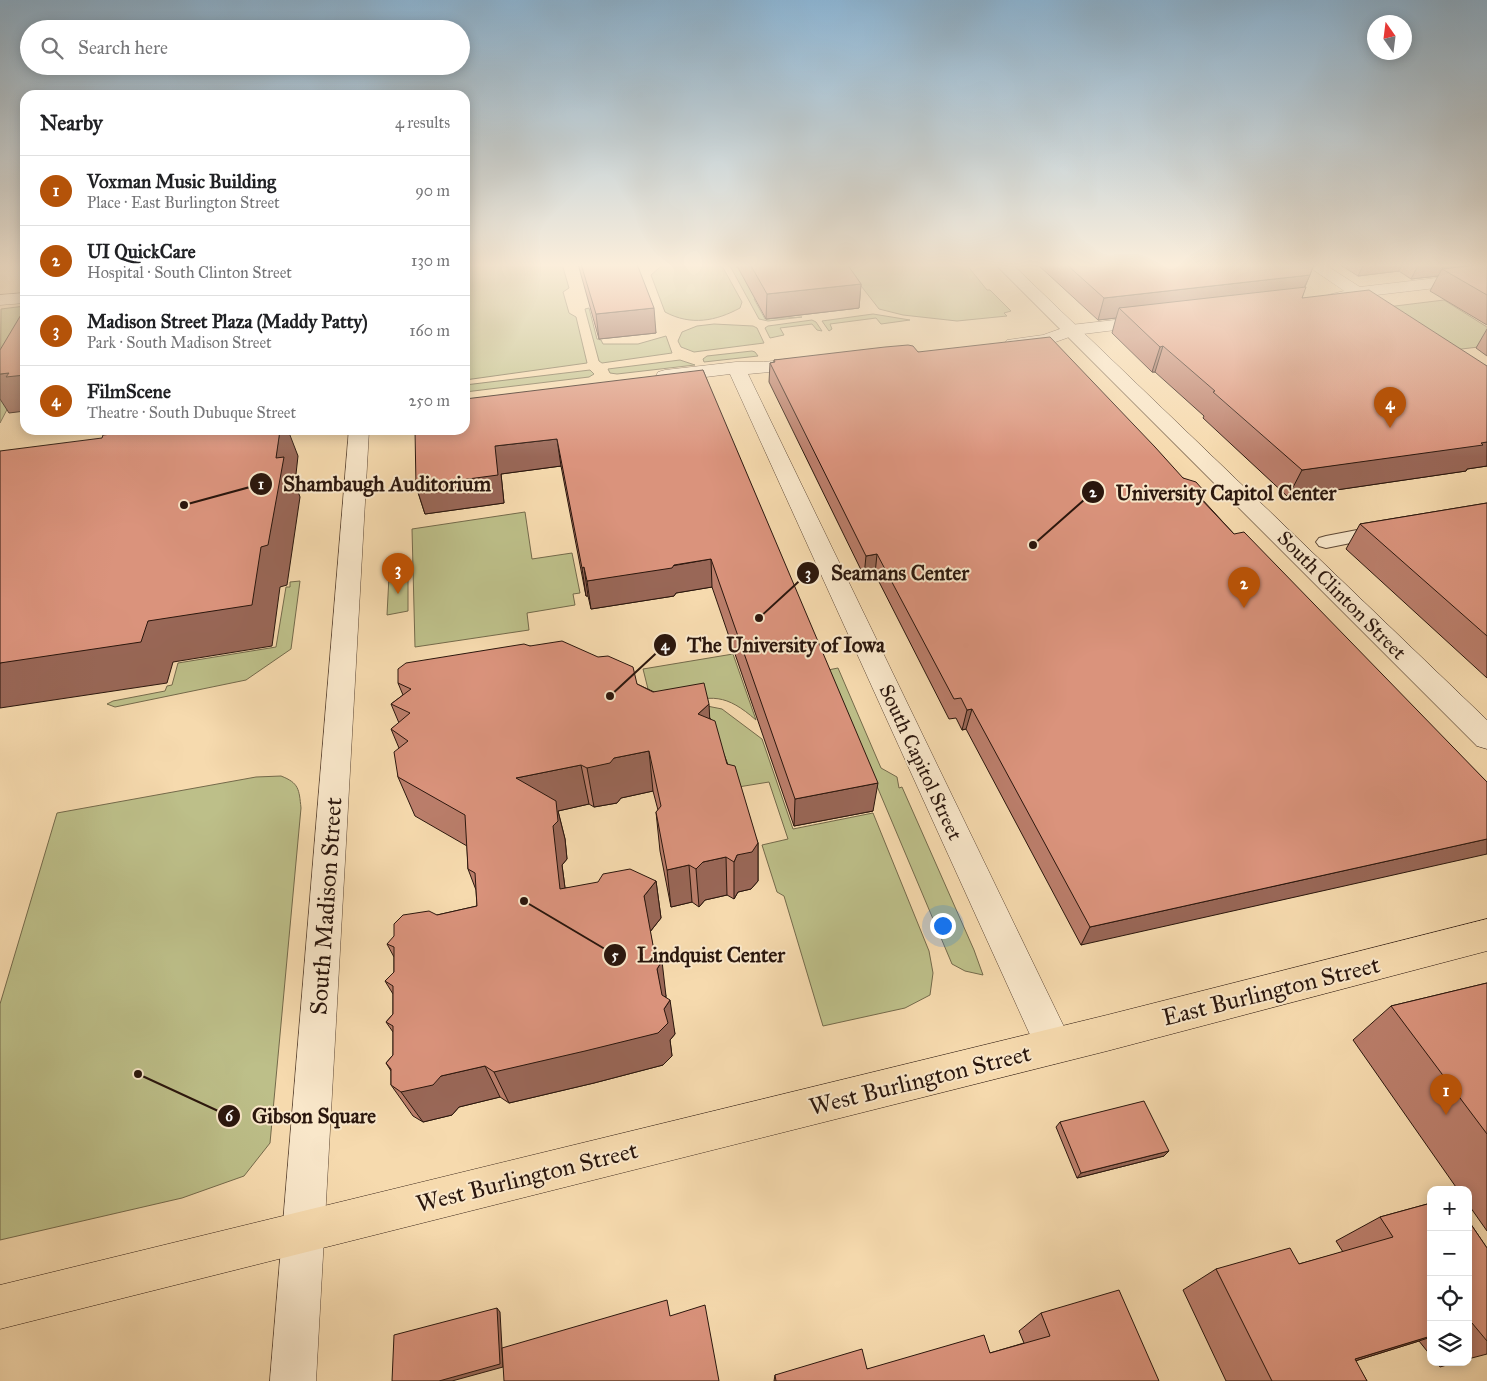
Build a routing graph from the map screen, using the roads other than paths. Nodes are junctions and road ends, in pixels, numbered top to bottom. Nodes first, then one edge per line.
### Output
1 (1084, 328) edge
2 (1071, 330) junction
3 (994, 347) edge
4 (822, 362) edge
5 (736, 368) junction
6 (648, 378) edge
7 (359, 435) edge
8 (1402, 528) edge
9 (1326, 542) dead end
10 (1487, 738) edge
11 (1487, 935) edge
12 (1054, 1046) junction
13 (303, 1232) junction
14 (0, 1308) edge
15 (293, 1381) edge

1 - 2 street
2 - 3 street
2 - 10 street, South Clinton Street
4 - 5 street
5 - 6 street
5 - 12 street, South Capitol Street
7 - 13 street, South Madison Street
8 - 9 street
11 - 12 main road, East Burlington Street
12 - 13 main road, West Burlington Street
13 - 14 main road, West Burlington Street
13 - 15 street, South Madison Street

